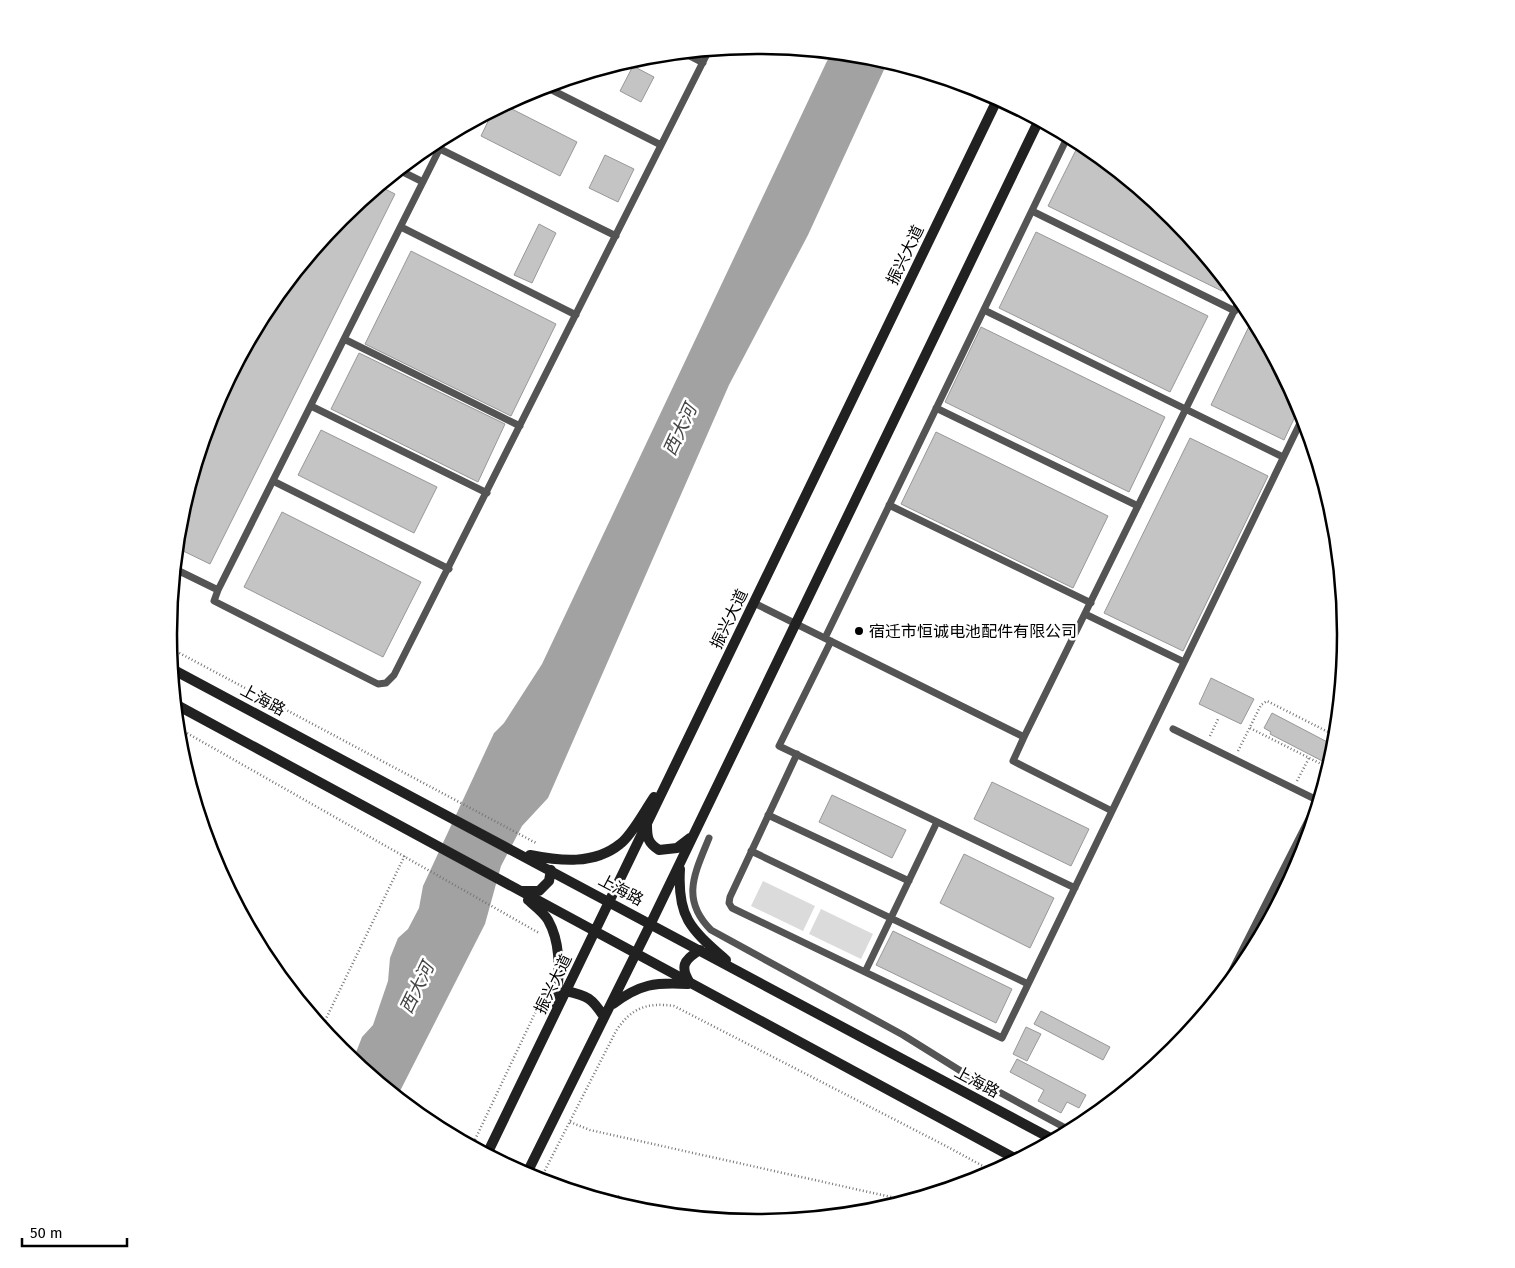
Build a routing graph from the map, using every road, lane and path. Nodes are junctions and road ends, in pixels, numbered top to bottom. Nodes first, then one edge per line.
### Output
1 (706, 56) edge
2 (693, 58) edge
3 (703, 63) junction
4 (554, 91) edge
5 (995, 105) edge
6 (1036, 125) edge
7 (1065, 142) edge
8 (662, 145) junction
9 (440, 149) joint
10 (405, 173) edge
11 (423, 182) junction
12 (1032, 211) junction
13 (401, 227) junction
14 (616, 236) junction
15 (1236, 307) edge
16 (984, 310) junction
17 (1235, 310) junction
18 (576, 315) junction
19 (344, 339) junction
20 (311, 406) junction
21 (936, 408) junction
22 (1186, 409) junction
23 (1299, 425) edge
24 (520, 426) junction
25 (1283, 457) junction
26 (273, 481) junction
27 (487, 493) junction
28 (889, 505) junction
29 (1138, 506) junction
30 (449, 569) junction
31 (181, 572) edge
32 (218, 590) junction
33 (754, 603) junction
34 (1090, 603) junction
35 (1085, 614) junction
36 (796, 624) junction
37 (828, 640) junction
38 (177, 652) edge
39 (1184, 662) junction
40 (178, 672) edge
41 (182, 708) edge
42 (1219, 717) dead end
43 (1250, 728) junction
44 (1173, 729) dead end
45 (186, 732) edge
46 (1329, 733) edge
47 (1024, 737) junction
48 (1205, 745) junction
49 (797, 754) junction
50 (1309, 758) junction
51 (1234, 759) junction
52 (1323, 765) edge
53 (671, 774) junction
54 (1293, 788) junction
55 (1314, 798) edge
56 (1112, 811) junction
57 (768, 815) junction
58 (937, 822) junction
59 (647, 824) junction
60 (1302, 833) edge
61 (692, 837) junction
62 (709, 838) dead end
63 (543, 846) dead end
64 (752, 851) junction
65 (519, 853) junction
66 (405, 855) junction
67 (680, 863) junction
68 (551, 870) junction
69 (908, 881) junction
70 (1075, 888) junction
71 (519, 891) junction
72 (609, 901) junction
73 (891, 918) junction
74 (651, 923) junction
75 (594, 932) junction
76 (541, 935) dead end
77 (700, 950) junction
78 (636, 954) junction
79 (1238, 959) edge
80 (738, 971) junction
81 (865, 972) junction
82 (548, 983) dead end
83 (691, 984) junction
84 (1028, 984) junction
85 (566, 991) junction
86 (610, 1006) junction
87 (556, 1012) junction
88 (604, 1017) junction
89 (325, 1021) edge
90 (555, 1116) junction
91 (570, 1122) junction
92 (1063, 1127) edge
93 (1048, 1137) edge
94 (474, 1141) edge
95 (490, 1148) edge
96 (1010, 1156) edge
97 (530, 1167) edge
98 (986, 1167) edge
99 (544, 1173) edge
100 (893, 1198) edge

1 - 3 lane
2 - 3 lane
3 - 8 lane
4 - 8 lane
5 - 33 main road, 振兴大道
6 - 36 main road
7 - 12 lane
8 - 14 lane
9 - 11 lane
9 - 14 lane
10 - 11 lane
11 - 13 lane
12 - 16 lane
12 - 17 lane
13 - 18 lane
13 - 19 lane
14 - 18 lane
15 - 17 lane
16 - 21 lane
16 - 22 lane
17 - 22 lane
18 - 24 lane
19 - 20 lane
19 - 24 lane
20 - 26 lane
20 - 27 lane
21 - 28 lane
21 - 29 lane
22 - 25 lane
22 - 29 lane
23 - 25 lane
24 - 27 lane
25 - 39 lane
26 - 30 lane
26 - 32 lane
27 - 30 lane
28 - 34 lane
28 - 37 lane
29 - 34 lane
30 - 32 lane
31 - 32 lane
33 - 36 lane
33 - 53 main road, 振兴大道
34 - 35 lane
35 - 39 lane
35 - 47 lane
36 - 37 lane
36 - 61 main road
37 - 47 lane
37 - 49 lane
38 - 63 path
39 - 56 lane
40 - 65 main road, 上海路
41 - 71 main road
42 - 48 path
43 - 46 path
43 - 50 path
43 - 51 path
44 - 48 lane
45 - 66 path
47 - 56 lane
48 - 51 lane
49 - 57 lane
49 - 58 lane
50 - 52 path
50 - 54 path
51 - 54 lane
53 - 59 main road, 振兴大道
53 - 65 main road
54 - 55 lane
56 - 70 lane
57 - 64 lane
57 - 69 lane
58 - 69 lane
58 - 70 lane
59 - 61 main road
59 - 72 main road, 振兴大道
60 - 79 lane
61 - 67 main road
62 - 92 lane
64 - 73 lane
64 - 81 lane
65 - 68 main road, 上海路
66 - 76 path
66 - 89 path
67 - 74 main road
67 - 80 main road
68 - 71 main road
68 - 72 main road, 上海路
69 - 73 lane
70 - 84 lane
71 - 75 main road
71 - 87 main road
72 - 74 main road, 上海路
72 - 75 main road, 振兴大道
73 - 81 lane
73 - 84 lane
74 - 77 main road, 上海路
74 - 78 main road
75 - 78 main road
75 - 85 main road, 振兴大道
77 - 80 main road, 上海路
77 - 83 main road
78 - 83 main road
78 - 86 main road
80 - 93 main road, 上海路
81 - 84 lane
82 - 94 path
83 - 86 main road
83 - 96 main road
85 - 87 main road, 振兴大道
85 - 88 main road
86 - 88 main road
87 - 95 main road, 振兴大道
88 - 90 main road
90 - 91 path
90 - 97 main road
91 - 98 path
91 - 99 path
91 - 100 path

